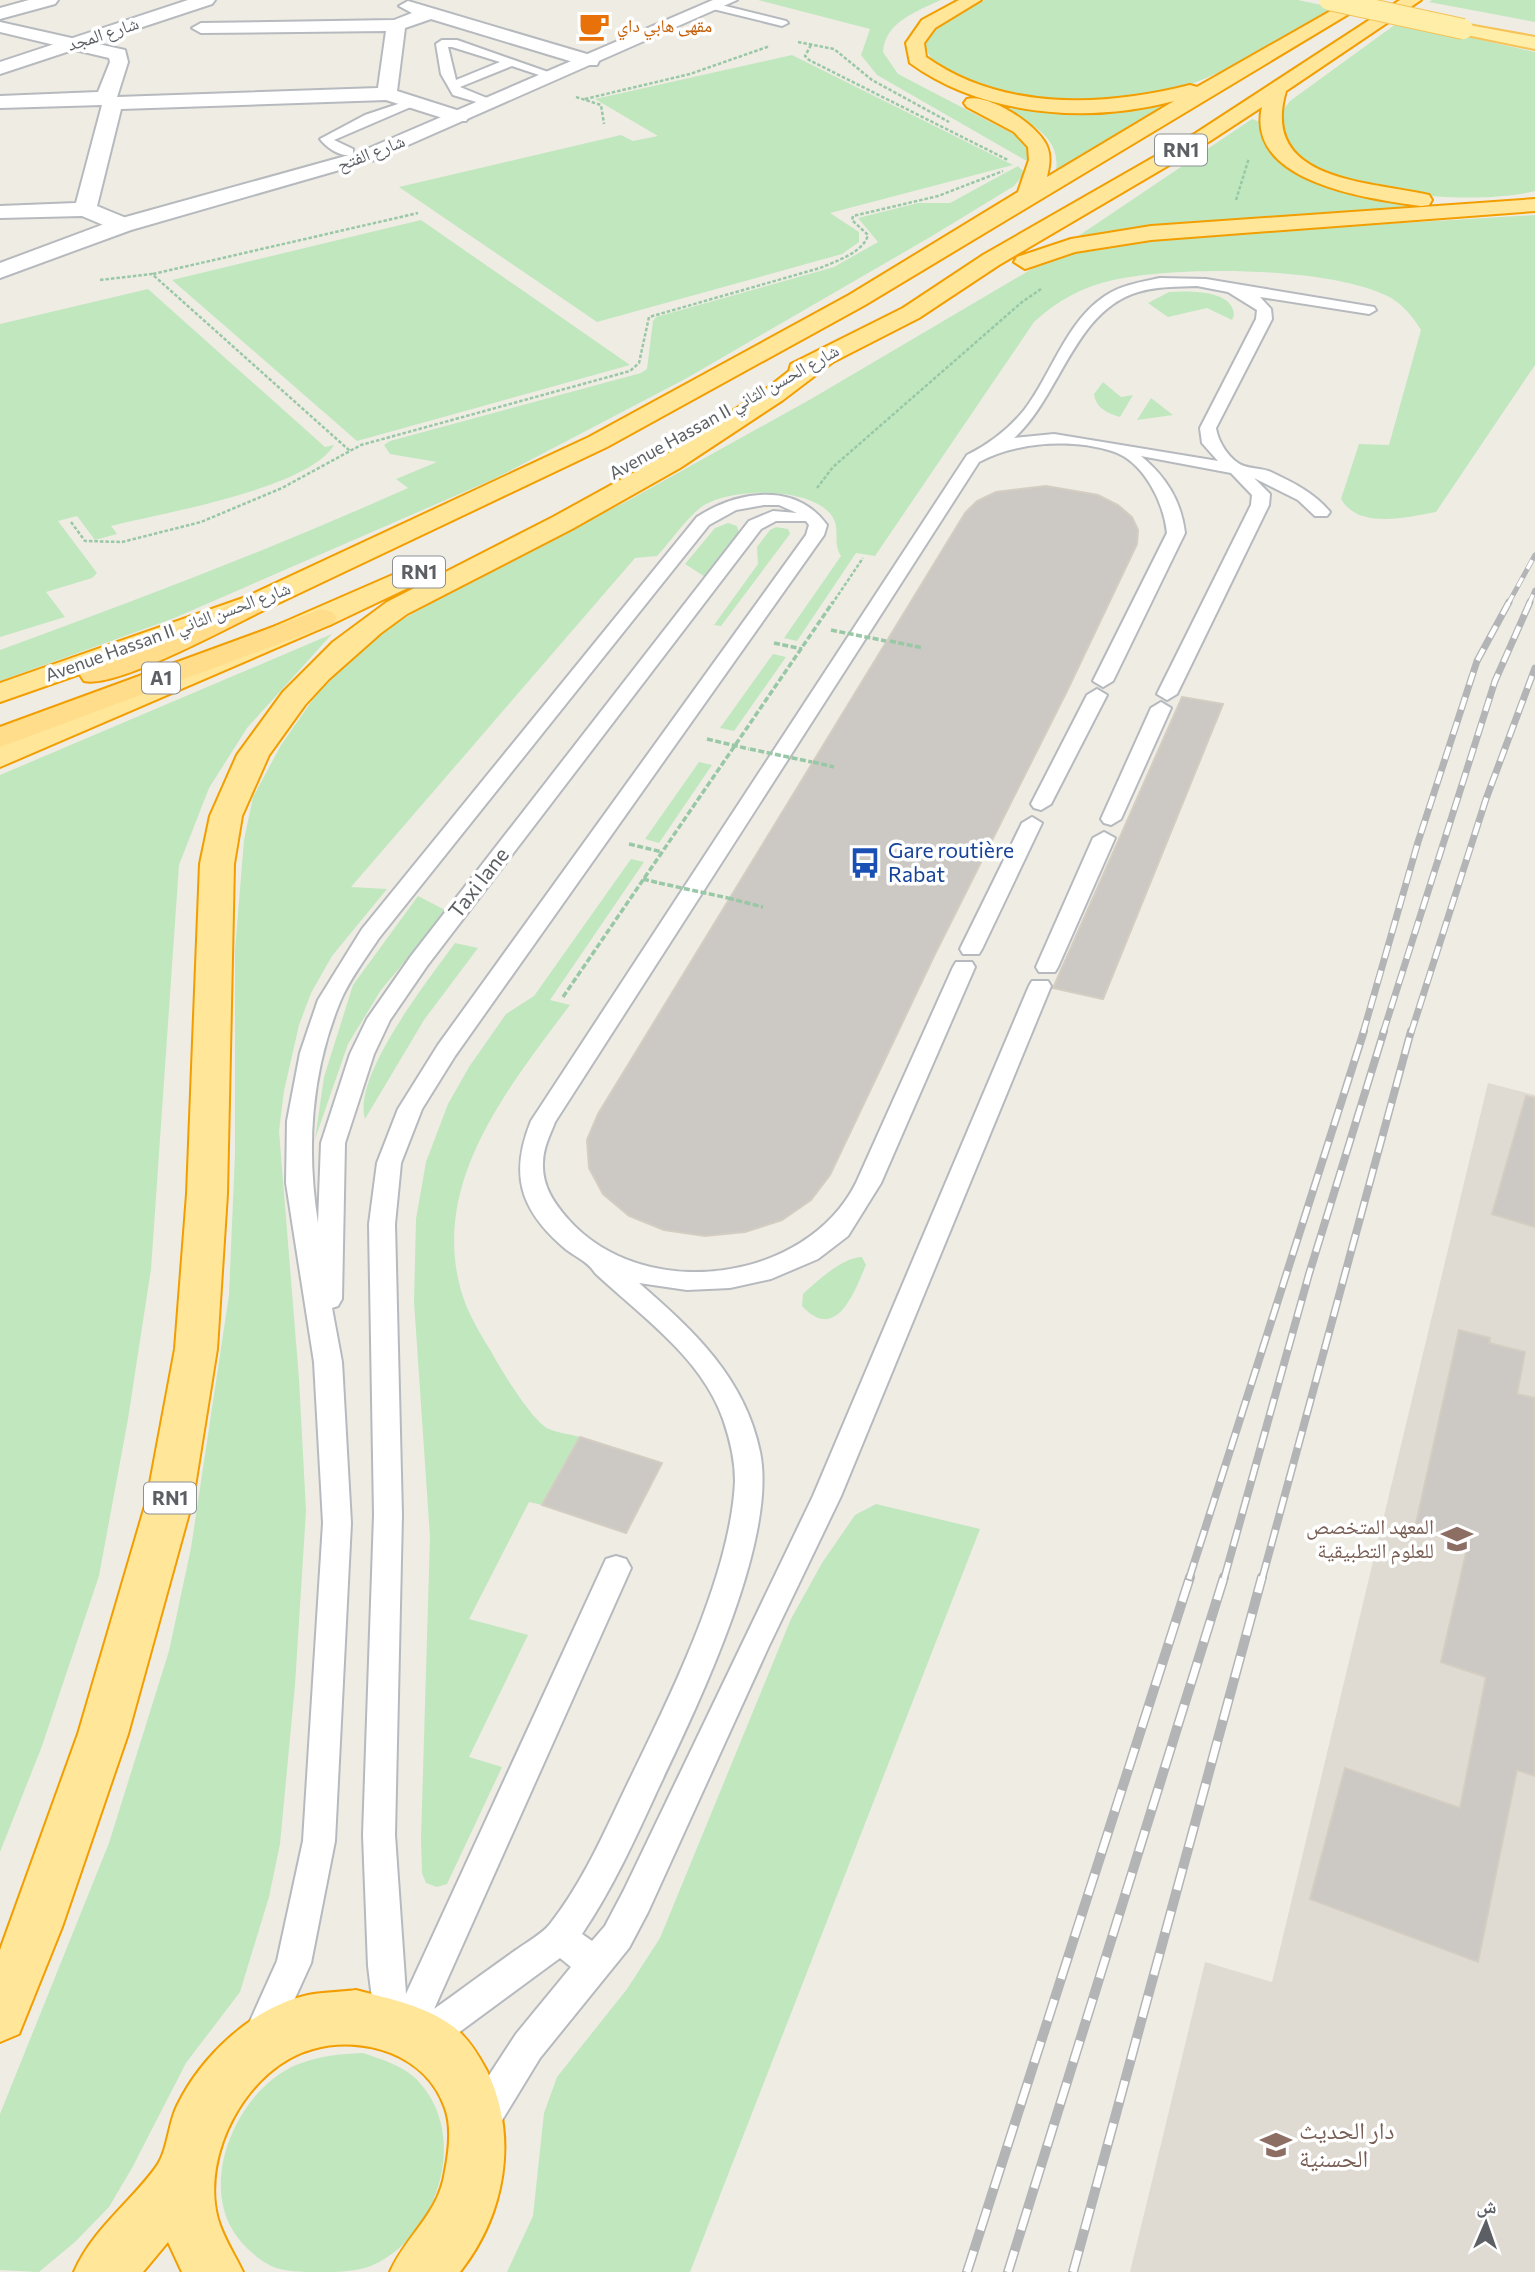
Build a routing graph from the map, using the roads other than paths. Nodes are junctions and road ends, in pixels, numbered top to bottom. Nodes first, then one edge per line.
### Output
1 (175, 0) edge
2 (206, 0) edge
3 (389, 0) edge
4 (954, 0) edge
5 (972, 0) edge
6 (1329, 0) edge
7 (1363, 0) edge
8 (1386, 0) edge
9 (1412, 0) edge
10 (720, 1) edge
11 (33, 2) edge
12 (432, 12) junction
13 (0, 14) edge
14 (782, 23) dead end
15 (396, 24) junction
16 (1471, 24) junction
17 (0, 27) edge
18 (201, 29) dead end
19 (1535, 31) edge
20 (52, 41) junction
21 (73, 44) junction
22 (1535, 44) edge
23 (0, 58) edge
24 (584, 59) junction
25 (512, 62) junction
26 (0, 68) edge
27 (542, 72) junction
28 (1216, 83) junction
29 (452, 86) junction
30 (1277, 90) junction
31 (387, 94) junction
32 (109, 100) junction
33 (485, 100) junction
34 (177, 101) junction
35 (0, 102) edge
36 (414, 103) junction
37 (452, 115) junction
38 (109, 124) junction
39 (348, 152) junction
40 (271, 179) junction
41 (1027, 196) junction
42 (1535, 197) edge
43 (1535, 205) edge
44 (85, 209) junction
45 (0, 212) edge
46 (117, 222) junction
47 (0, 258) edge
48 (0, 271) edge
49 (1224, 287) junction
50 (944, 293) junction
51 (1369, 310) dead end
52 (824, 357) junction
53 (1118, 447) junction
54 (994, 448) junction
55 (1235, 467) junction
56 (1321, 512) dead end
57 (817, 531) junction
58 (256, 603) junction
59 (321, 618) junction
60 (0, 693) edge
61 (0, 710) edge
62 (0, 738) edge
63 (0, 758) edge
64 (593, 1256) junction
65 (328, 1362) junction
66 (616, 1569) dead end
67 (560, 1938) junction
68 (596, 1965) junction
69 (0, 2015) edge
70 (407, 2030) junction
71 (254, 2050) junction
72 (478, 2126) junction
73 (182, 2181) junction
74 (104, 2272) edge
75 (213, 2272) edge
76 (420, 2272) edge

1 - 20 street, شارع المجد
2 - 21 street, شارع المجد
3 - 12 street
4 - 41 highway
5 - 28 highway
6 - 16 main road, bridge
7 - 28 highway, Avenue Hassan II شارع الحسن الثاني / RN1
8 - 16 main road
9 - 30 highway, Avenue Hassan II شارع الحسن الثاني / RN1
10 - 14 lane
10 - 24 street, شارع الفتح
11 - 13 street
12 - 15 street
12 - 24 street
15 - 18 street
15 - 31 street
16 - 19 main road
16 - 22 main road
17 - 20 street
20 - 21 street
20 - 23 street, شارع المجد
21 - 26 street, شارع المجد
21 - 32 street
24 - 27 street, شارع الفتح
24 - 33 street, شارع الفتح
25 - 27 lane
25 - 29 lane
25 - 29 lane
27 - 33 street, شارع الفتح
28 - 41 highway, Avenue Hassan II شارع الحسن الثاني / RN1
29 - 33 lane
30 - 42 highway
30 - 50 highway, Avenue Hassan II شارع الحسن الثاني / RN1
31 - 34 street
31 - 36 street
32 - 34 street
32 - 35 street
32 - 38 street
33 - 37 street, شارع الفتح
34 - 38 street
36 - 37 street
36 - 39 lane
37 - 39 street, شارع الفتح
37 - 40 street, شارع الفتح
38 - 44 street
39 - 40 street, شارع الفتح
40 - 46 street, شارع الفتح
41 - 58 highway, Avenue Hassan II شارع الحسن الثاني / RN1
43 - 50 highway
44 - 45 street
44 - 46 street
46 - 47 street, شارع الفتح
46 - 48 street, شارع الفتح
49 - 51 lane
49 - 54 lane
49 - 55 lane
50 - 52 highway, Avenue Hassan II شارع الحسن الثاني / RN1
52 - 59 highway, Avenue Hassan II شارع الحسن الثاني / RN1
52 - 69 highway, RN1
53 - 54 lane
53 - 55 lane
53 - 64 lane
54 - 64 lane
55 - 56 lane
55 - 68 lane
57 - 65 lane, Taxi lane
57 - 65 lane
57 - 70 lane
58 - 60 highway, Avenue Hassan II شارع الحسن الثاني / RN1
58 - 61 highway, A1
59 - 62 highway, A1
59 - 63 highway, Avenue Hassan II شارع الحسن الثاني / RN1
64 - 67 lane
65 - 71 lane
66 - 70 lane
67 - 68 lane
67 - 70 lane
68 - 72 lane
70 - 71 highway
70 - 72 highway
71 - 73 highway
72 - 76 highway
73 - 74 highway
73 - 75 highway

